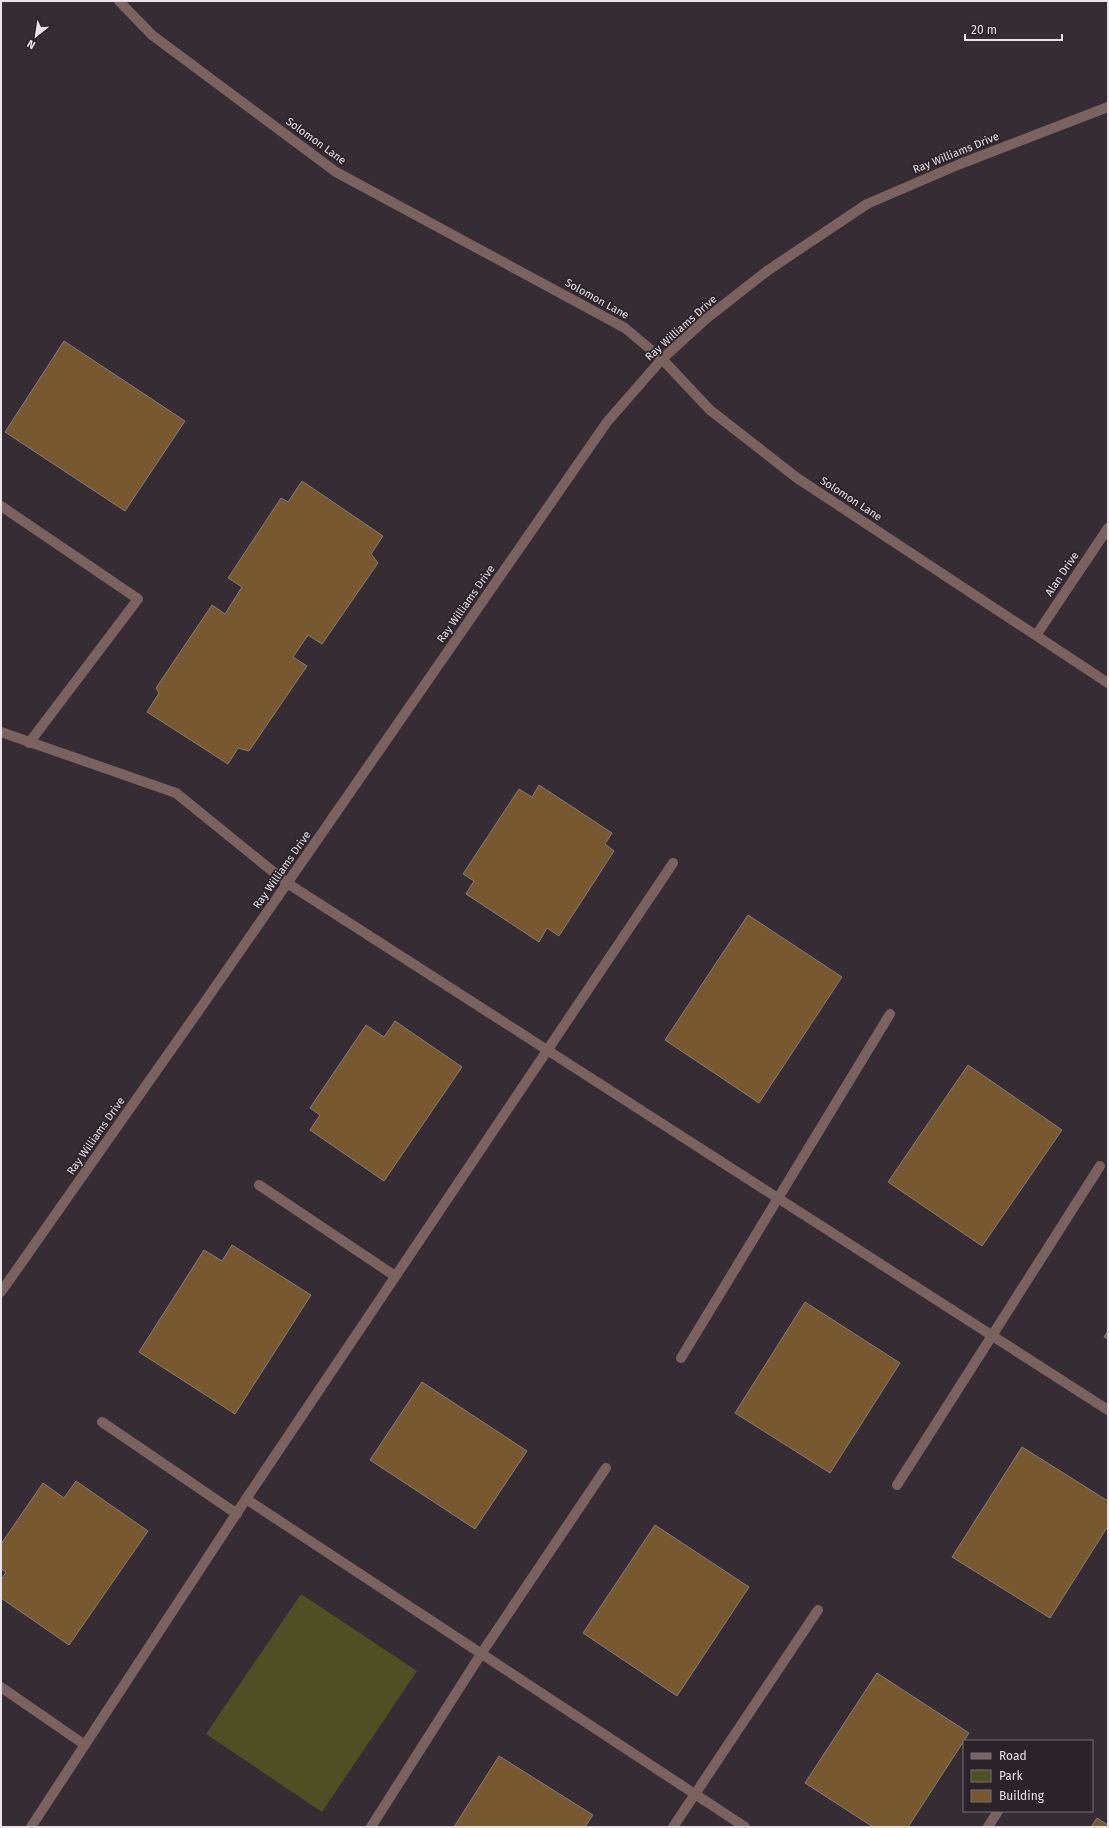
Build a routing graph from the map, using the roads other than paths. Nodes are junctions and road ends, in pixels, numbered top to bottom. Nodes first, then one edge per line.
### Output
1 (119, 1) edge
2 (1108, 107) edge
3 (662, 359) junction
4 (1, 506) edge
5 (1108, 528) edge
6 (1037, 634) junction
7 (1108, 682) edge
8 (1, 732) edge
9 (29, 743) junction
10 (673, 863) dead end
11 (288, 883) junction
12 (890, 1014) dead end
13 (548, 1050) junction
14 (1100, 1166) dead end
15 (259, 1185) dead end
16 (777, 1198) junction
17 (395, 1276) junction
18 (1, 1292) edge
19 (992, 1336) junction
20 (680, 1358) dead end
21 (1108, 1410) edge
22 (102, 1422) dead end
23 (606, 1468) dead end
24 (897, 1485) dead end
25 (246, 1499) junction
26 (238, 1514) junction
27 (818, 1610) dead end
28 (481, 1654) junction
29 (1, 1688) edge
30 (85, 1745) junction
31 (695, 1795) junction
32 (997, 1812) edge
33 (31, 1827) edge
34 (371, 1827) edge
35 (674, 1827) edge
36 (745, 1827) edge
37 (988, 1827) edge

1 - 3 street, Solomon Lane
2 - 3 street, Ray Williams Drive
3 - 6 street, Solomon Lane
3 - 11 street, Ray Williams Drive
4 - 9 street
5 - 6 street, Alan Drive
6 - 7 street, Solomon Lane
8 - 9 street
9 - 11 street
10 - 13 street
11 - 13 street
11 - 18 street, Ray Williams Drive
12 - 16 street
13 - 16 street
13 - 17 street
14 - 19 street
15 - 17 street
16 - 19 street
16 - 20 street
17 - 25 street
19 - 21 street
19 - 24 street
22 - 26 street
23 - 28 street
25 - 26 street
25 - 28 street
26 - 30 street
27 - 31 street
28 - 31 street
28 - 34 street
29 - 30 street
30 - 33 street
31 - 35 street
31 - 36 street
32 - 37 street

